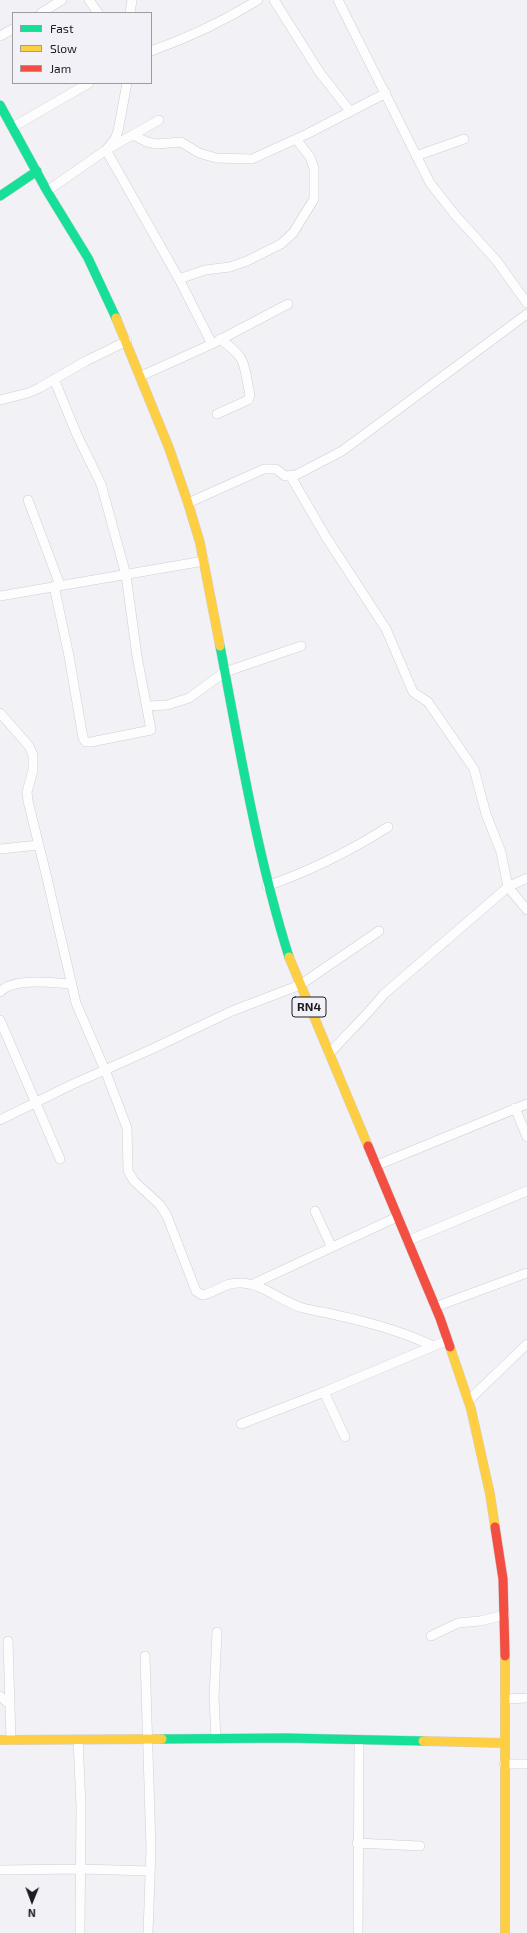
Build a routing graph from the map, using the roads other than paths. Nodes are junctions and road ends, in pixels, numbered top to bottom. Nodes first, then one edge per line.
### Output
1 (62, 0) edge
2 (91, 0) edge
3 (132, 0) edge
4 (258, 0) edge
5 (274, 0) edge
6 (338, 0) edge
7 (43, 12) edge
8 (97, 12) edge
9 (130, 12) edge
10 (12, 30) edge
11 (0, 36) edge
12 (152, 51) edge
13 (87, 84) edge
14 (127, 84) edge
15 (386, 93) junction
16 (0, 105) edge
17 (350, 111) junction
18 (159, 120) dead end
19 (13, 128) junction
20 (133, 135) junction
21 (296, 138) junction
22 (464, 139) dead end
23 (106, 150) junction
24 (416, 156) junction
25 (37, 170) junction
26 (47, 191) junction
27 (0, 196) edge
28 (179, 279) junction
29 (527, 303) edge
30 (288, 304) dead end
31 (527, 314) edge
32 (127, 341) junction
33 (216, 342) junction
34 (141, 376) junction
35 (54, 379) junction
36 (0, 400) edge
37 (217, 414) dead end
38 (291, 477) junction
39 (28, 500) dead end
40 (188, 503) junction
41 (204, 561) junction
42 (126, 575) junction
43 (57, 585) junction
44 (0, 596) edge
45 (300, 646) dead end
46 (225, 672) junction
47 (148, 706) junction
48 (0, 713) edge
49 (388, 827) dead end
50 (39, 845) junction
51 (0, 849) edge
52 (527, 878) edge
53 (267, 886) junction
54 (508, 887) junction
55 (527, 910) edge
56 (379, 930) dead end
57 (71, 984) junction
58 (300, 985) junction
59 (0, 992) edge
60 (0, 1020) edge
61 (329, 1054) junction
62 (105, 1070) junction
63 (34, 1103) junction
64 (527, 1104) edge
65 (515, 1108) junction
66 (0, 1120) edge
67 (527, 1137) edge
68 (60, 1159) dead end
69 (375, 1166) junction
70 (527, 1191) edge
71 (315, 1211) dead end
72 (397, 1217) junction
73 (407, 1241) junction
74 (331, 1246) junction
75 (527, 1273) edge
76 (253, 1284) junction
77 (435, 1308) junction
78 (448, 1340) junction
79 (527, 1344) edge
80 (431, 1345) junction
81 (324, 1392) junction
82 (469, 1400) junction
83 (241, 1424) dead end
84 (345, 1437) dead end
85 (505, 1615) junction
86 (217, 1632) dead end
87 (431, 1636) dead end
88 (8, 1641) dead end
89 (145, 1656) dead end
90 (0, 1696) edge
91 (527, 1698) edge
92 (505, 1699) junction
93 (9, 1704) junction
94 (216, 1738) junction
95 (0, 1740) edge
96 (11, 1740) junction
97 (78, 1740) junction
98 (148, 1740) junction
99 (359, 1740) junction
100 (505, 1743) junction
101 (504, 1764) junction
102 (527, 1764) edge
103 (357, 1843) junction
104 (420, 1846) dead end
105 (80, 1869) junction
106 (0, 1870) edge
107 (150, 1871) junction
108 (80, 1933) edge
109 (148, 1933) edge
110 (358, 1933) edge
111 (505, 1933) edge

1 - 7 street
2 - 8 street
3 - 9 street
4 - 12 street
5 - 17 street
6 - 15 street
10 - 11 street
13 - 19 street
14 - 23 street
15 - 17 street
15 - 24 street
16 - 19 main road, RN4
17 - 21 street
18 - 20 street
19 - 25 main road, RN4
20 - 21 street
20 - 23 street
21 - 28 street
22 - 24 street
23 - 26 street
23 - 28 street
24 - 29 street
25 - 26 main road, RN4
25 - 27 main road
26 - 32 main road, RN4
28 - 33 street
30 - 33 street
31 - 38 street
32 - 34 main road, RN4
32 - 35 street
33 - 34 street
33 - 37 street
34 - 40 main road, RN4
35 - 36 street
35 - 42 street
38 - 40 street
38 - 54 street
39 - 43 street
40 - 41 main road, RN4
41 - 42 street
41 - 46 main road, RN4
42 - 43 street
42 - 47 street
43 - 44 street
43 - 47 street
45 - 46 street
46 - 47 street
46 - 53 main road, RN4
48 - 50 street
49 - 53 street
50 - 51 street
50 - 57 street
52 - 54 street
53 - 58 main road, RN4
54 - 55 street
54 - 61 street
56 - 58 street
57 - 59 street
57 - 62 street
58 - 61 main road, RN4
58 - 62 street
60 - 63 street
61 - 69 main road, RN4
62 - 63 street
62 - 76 street
63 - 66 street
63 - 68 street
64 - 65 street
65 - 67 street
65 - 69 street
69 - 72 main road, RN4
70 - 73 street
71 - 74 street
72 - 73 main road, RN4
72 - 74 street
73 - 77 main road, RN4
74 - 76 street
75 - 77 street
76 - 80 street
77 - 78 main road, RN4
78 - 80 street
78 - 82 main road, RN4
79 - 82 street
80 - 81 street
81 - 83 street
81 - 84 street
82 - 85 main road, RN4
85 - 87 street
85 - 92 main road, RN4
86 - 94 street
88 - 93 street
89 - 98 street
90 - 93 street
91 - 92 street
92 - 100 main road, RN4
93 - 96 street
94 - 98 main road
94 - 99 main road
95 - 96 main road
96 - 97 main road
97 - 98 main road
97 - 105 street
98 - 107 street
99 - 100 main road
99 - 103 street
100 - 101 main road, RN4
101 - 102 street
101 - 111 main road, RN4
103 - 104 street
103 - 110 street
105 - 106 street
105 - 107 street
105 - 108 street
107 - 109 street

